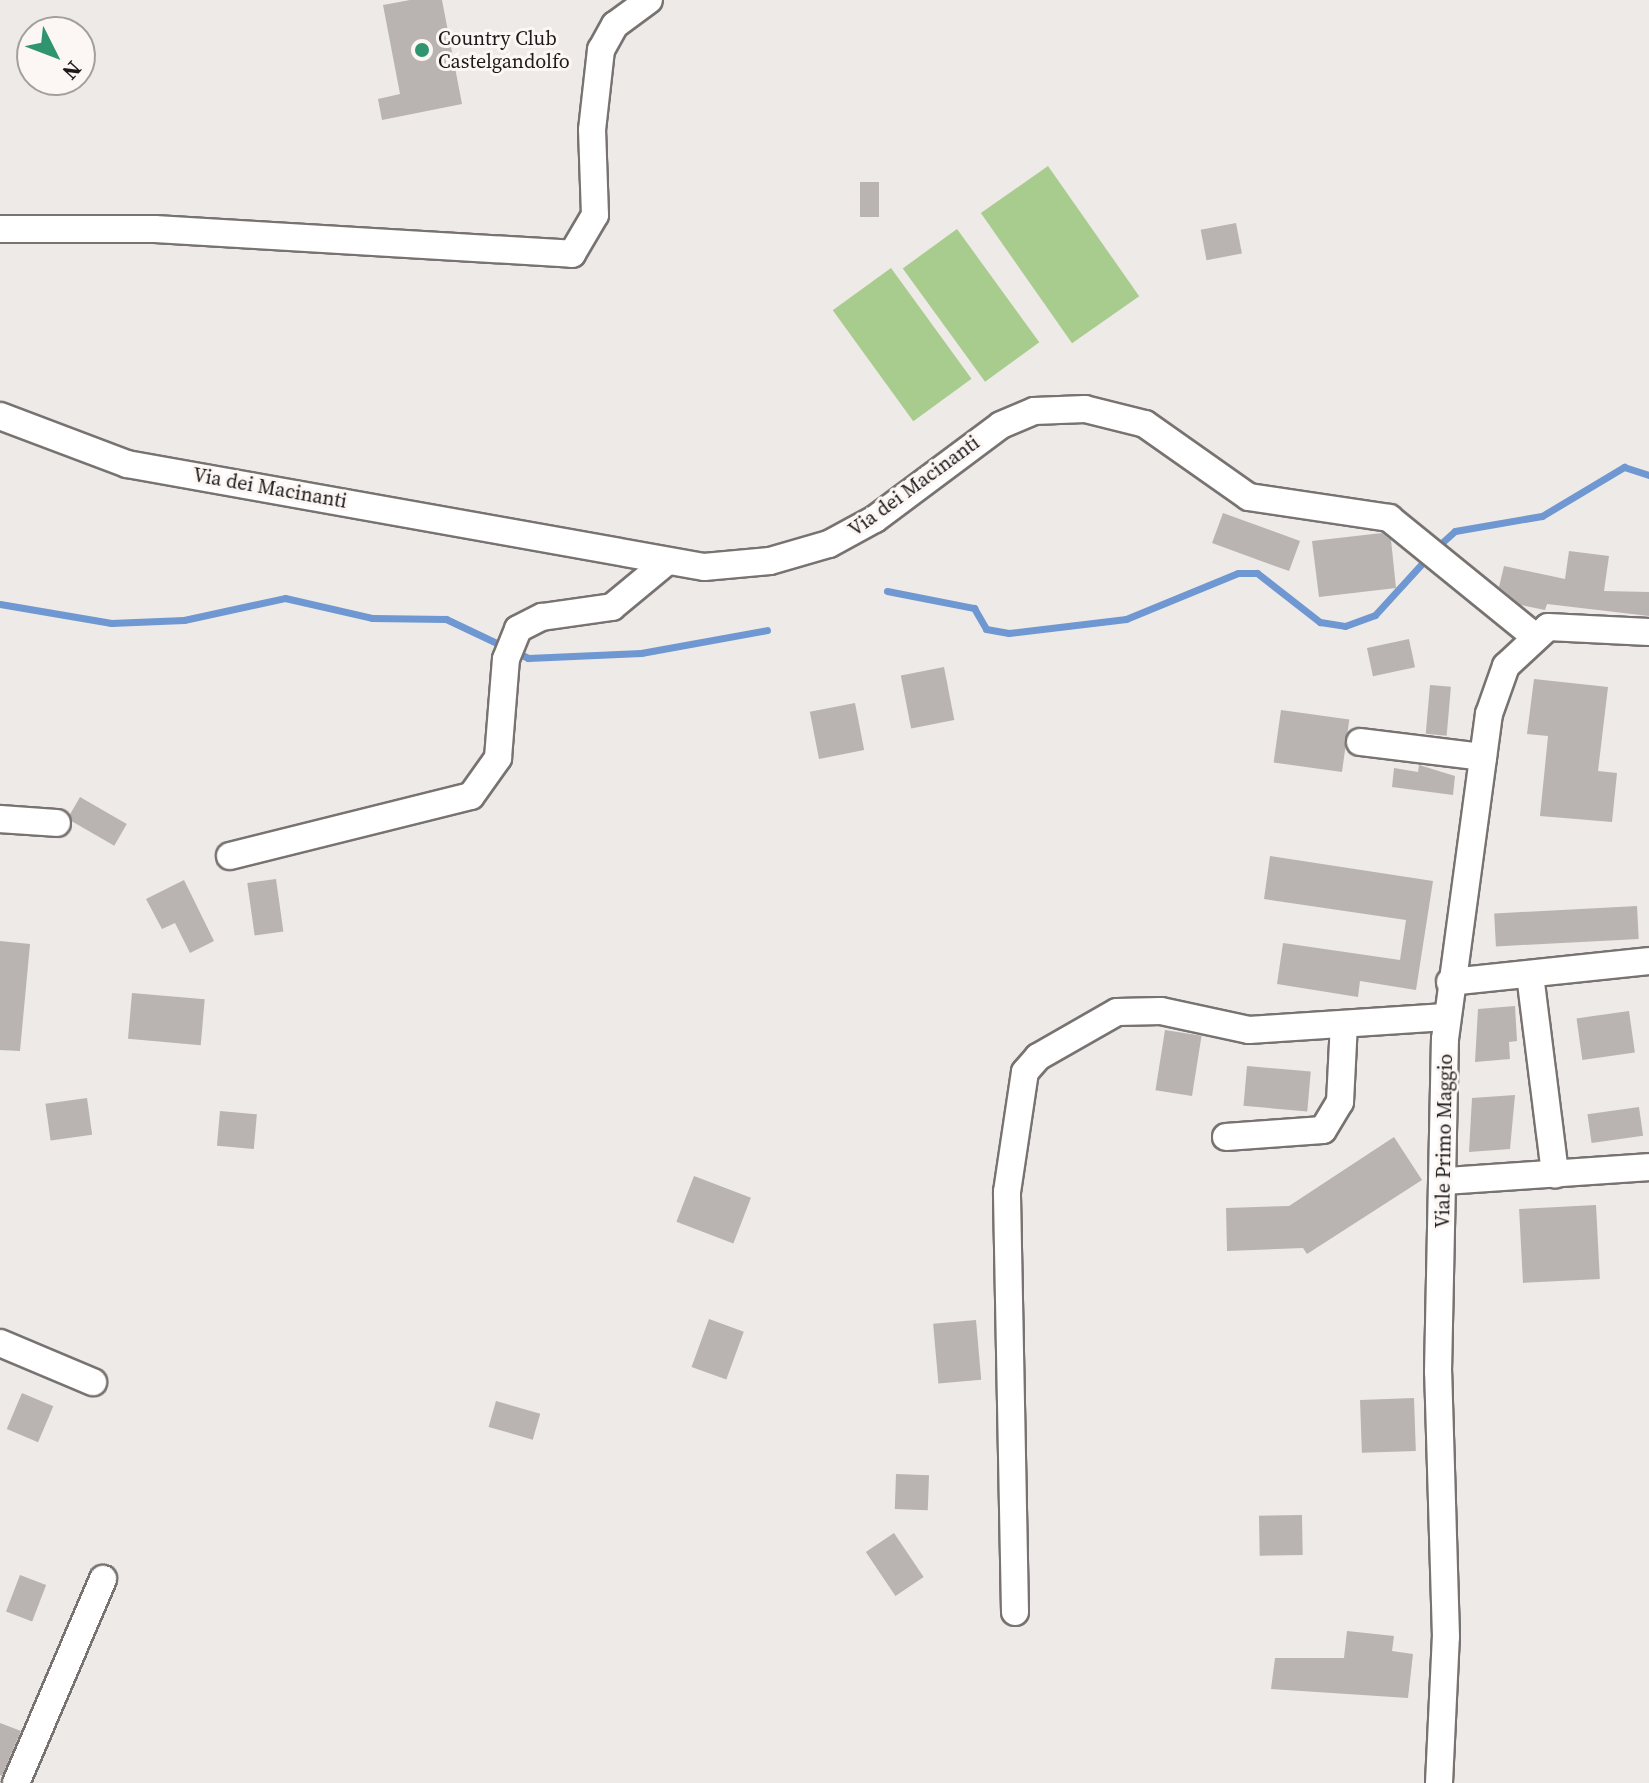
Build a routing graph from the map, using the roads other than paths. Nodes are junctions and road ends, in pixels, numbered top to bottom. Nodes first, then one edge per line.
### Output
1 (649, 0) edge
2 (0, 229) edge
3 (0, 416) edge
4 (664, 564) junction
5 (1649, 632) edge
6 (1534, 636) junction
7 (1360, 742) dead end
8 (1483, 757) junction
9 (0, 819) edge
10 (57, 823) dead end
11 (230, 856) dead end
12 (1649, 961) edge
13 (1530, 975) junction
14 (1450, 982) junction
15 (1446, 1017) junction
16 (1344, 1024) junction
17 (1226, 1137) dead end
18 (1649, 1167) edge
19 (1555, 1174) junction
20 (1446, 1181) junction
21 (0, 1343) edge
22 (93, 1382) dead end
23 (103, 1579) dead end
24 (1015, 1612) dead end
25 (16, 1783) edge
26 (1439, 1783) edge

1 - 2 street
3 - 4 street, Via dei Macinanti
4 - 6 street, Via dei Macinanti
4 - 11 street
5 - 6 street
6 - 8 street, Viale Primo Maggio
7 - 8 street
8 - 14 street, Viale Primo Maggio
9 - 10 street
12 - 13 street
13 - 14 street
13 - 19 street
14 - 15 street, Viale Primo Maggio
15 - 16 street
15 - 20 street, Viale Primo Maggio
16 - 17 street
16 - 24 street
18 - 19 street
19 - 20 street
20 - 26 street, Viale Primo Maggio
21 - 22 street
23 - 25 street

